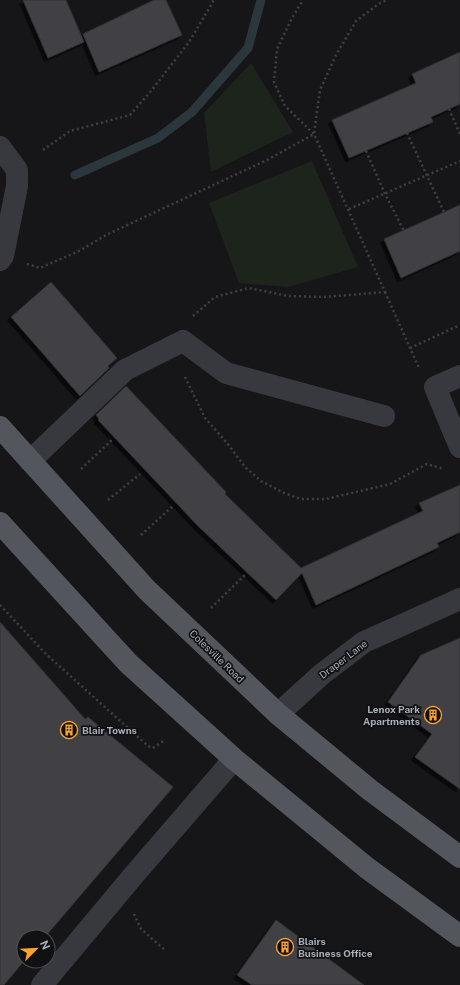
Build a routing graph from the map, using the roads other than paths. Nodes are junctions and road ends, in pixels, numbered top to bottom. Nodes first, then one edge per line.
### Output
1 (0, 147) edge
2 (0, 260) edge
3 (460, 376) edge
4 (384, 416) dead end
5 (0, 427) edge
6 (460, 447) edge
7 (30, 460) junction
8 (0, 523) edge
9 (460, 599) edge
10 (278, 714) junction
11 (234, 759) junction
12 (460, 857) edge
13 (460, 936) edge
14 (42, 985) edge

1 - 2 street
3 - 6 street
4 - 7 street
5 - 7 main road, Colesville Road
7 - 10 main road, Colesville Road
8 - 11 main road
9 - 10 street, Draper Lane
10 - 12 main road, Colesville Road
11 - 13 main road
11 - 14 street

